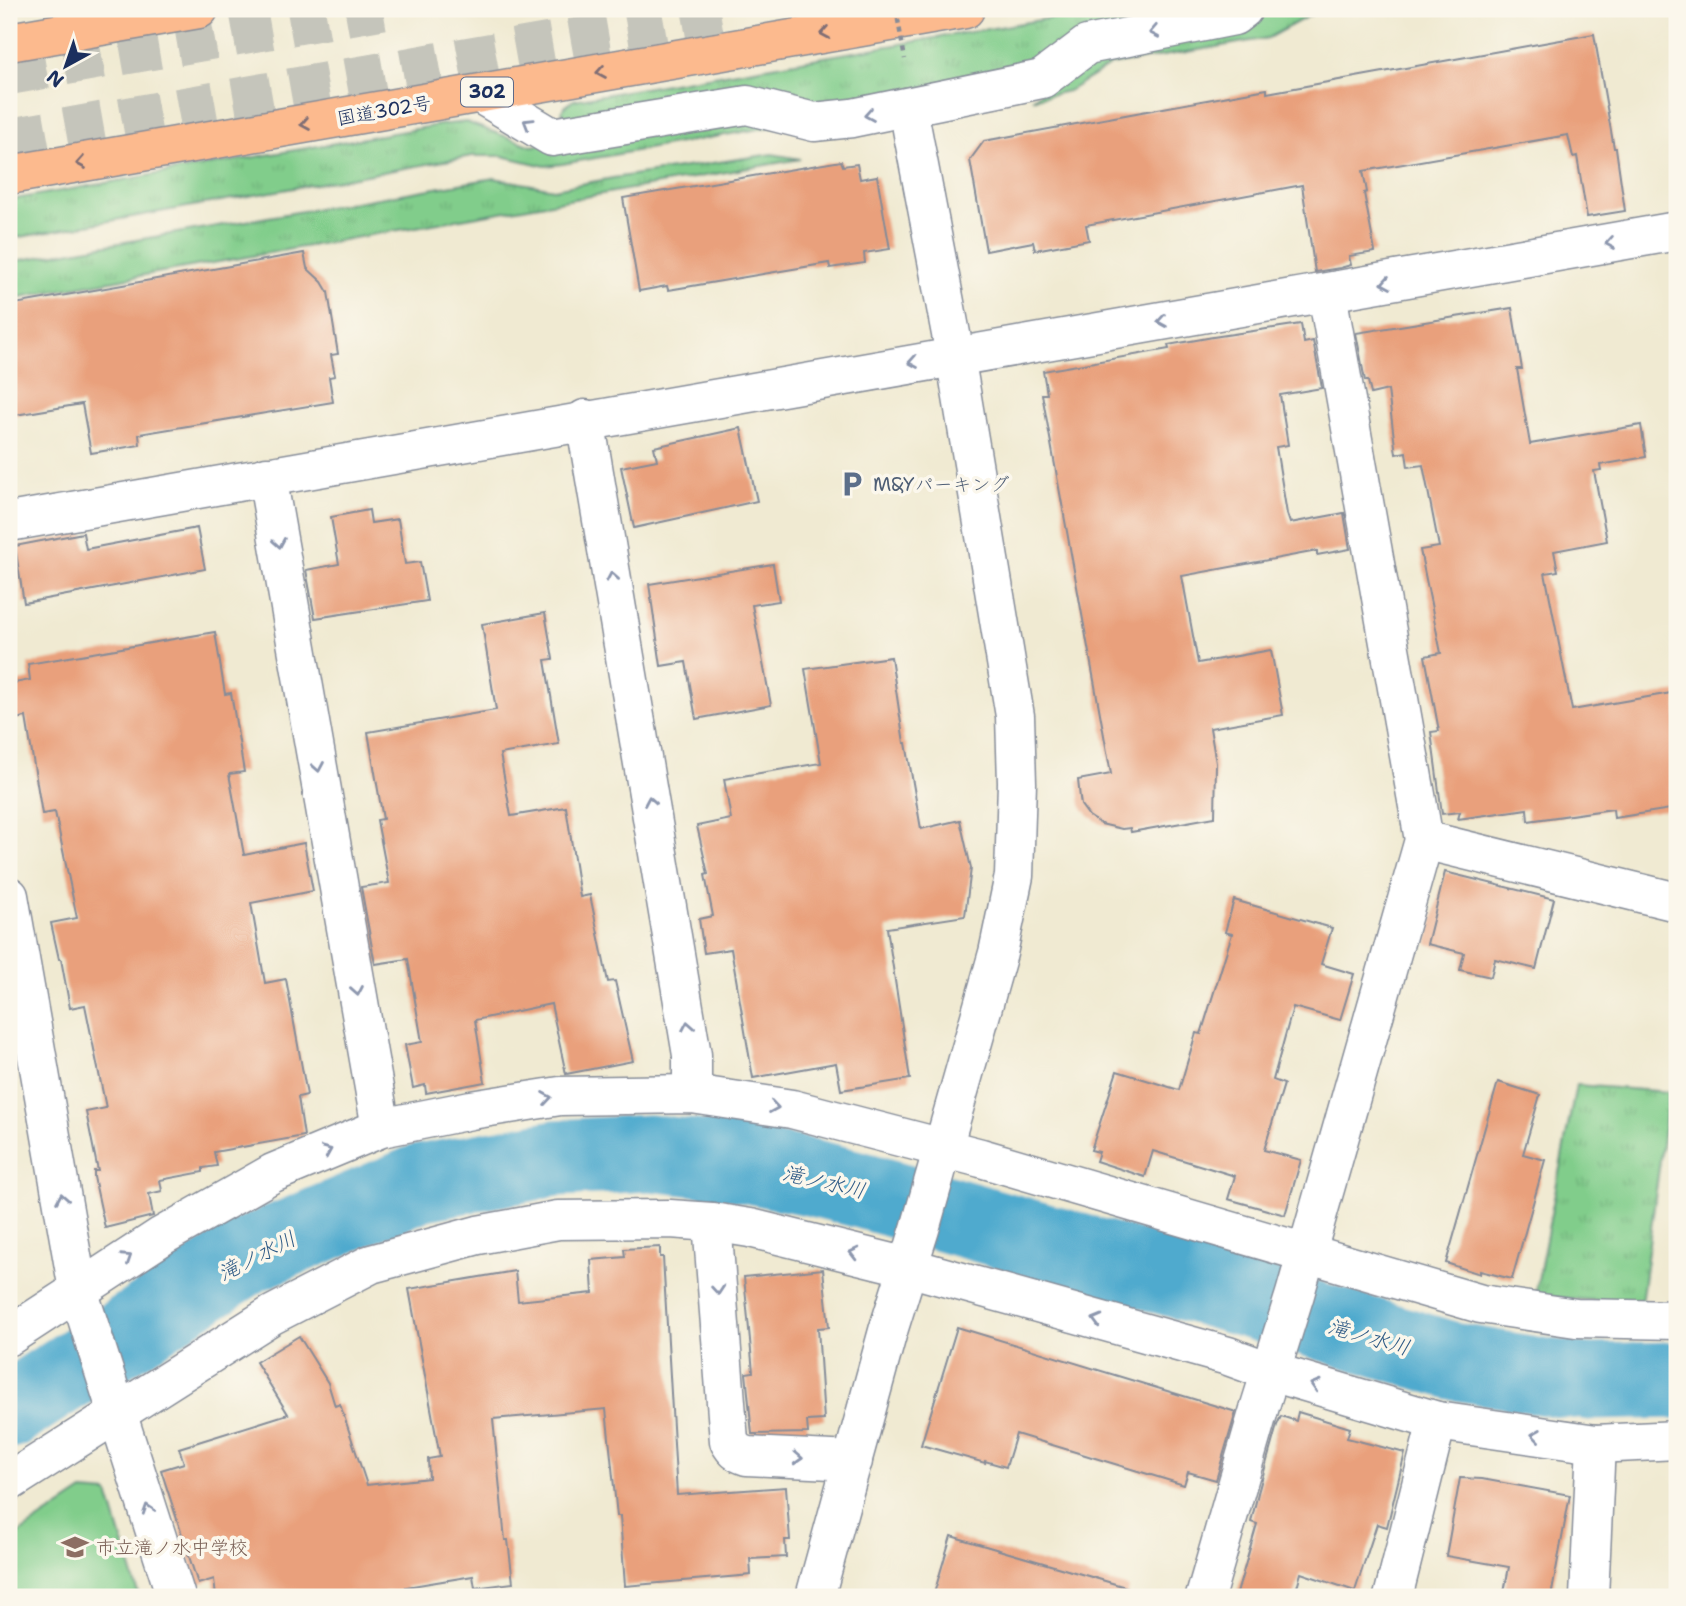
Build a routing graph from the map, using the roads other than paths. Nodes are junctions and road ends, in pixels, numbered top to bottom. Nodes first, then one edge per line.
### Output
1 (199, 9) edge
2 (965, 9) edge
3 (1243, 9) edge
4 (9, 42) edge
5 (480, 94) junction
6 (908, 108) junction
7 (9, 175) edge
8 (1677, 230) edge
9 (1327, 293) junction
10 (956, 355) junction
11 (585, 419) junction
12 (267, 476) junction
13 (9, 522) edge
14 (1424, 840) junction
15 (9, 896) edge
16 (1677, 902) edge
17 (692, 1094) junction
18 (381, 1128) junction
19 (943, 1149) junction
20 (712, 1222) junction
21 (1305, 1253) junction
22 (908, 1267) junction
23 (78, 1290) junction
24 (1677, 1320) edge
25 (9, 1336) edge
26 (1272, 1371) junction
27 (119, 1412) junction
28 (1437, 1421) junction
29 (1677, 1440) edge
30 (1597, 1444) junction
31 (853, 1461) junction
32 (9, 1482) edge
33 (176, 1597) edge
34 (815, 1597) edge
35 (1205, 1597) edge
36 (1393, 1597) edge
37 (1589, 1597) edge

1 - 4 highway
2 -> 5 highway, 国道302号 / 302
3 -> 6 street
6 -> 5 street
5 -> 7 highway, 国道302号 / 302
6 - 10 street
8 -> 9 street
9 -> 10 street
9 - 14 street
10 -> 11 street
10 - 19 street
11 - 12 street
17 -> 11 street
12 - 13 street
12 -> 18 street
14 - 16 street
14 - 21 street
23 -> 15 street
18 -> 17 street
17 -> 19 street
23 -> 18 street
19 - 21 street
19 - 22 street
22 -> 20 street
20 - 27 street
20 -> 31 street
21 - 24 street
21 - 26 street
26 -> 22 street
22 - 31 street
23 - 25 street
23 - 27 street
28 -> 26 street
26 - 35 street
27 - 32 street
33 -> 27 street
30 -> 28 street
28 - 36 street
29 - 30 street
30 - 37 street
31 - 34 street

